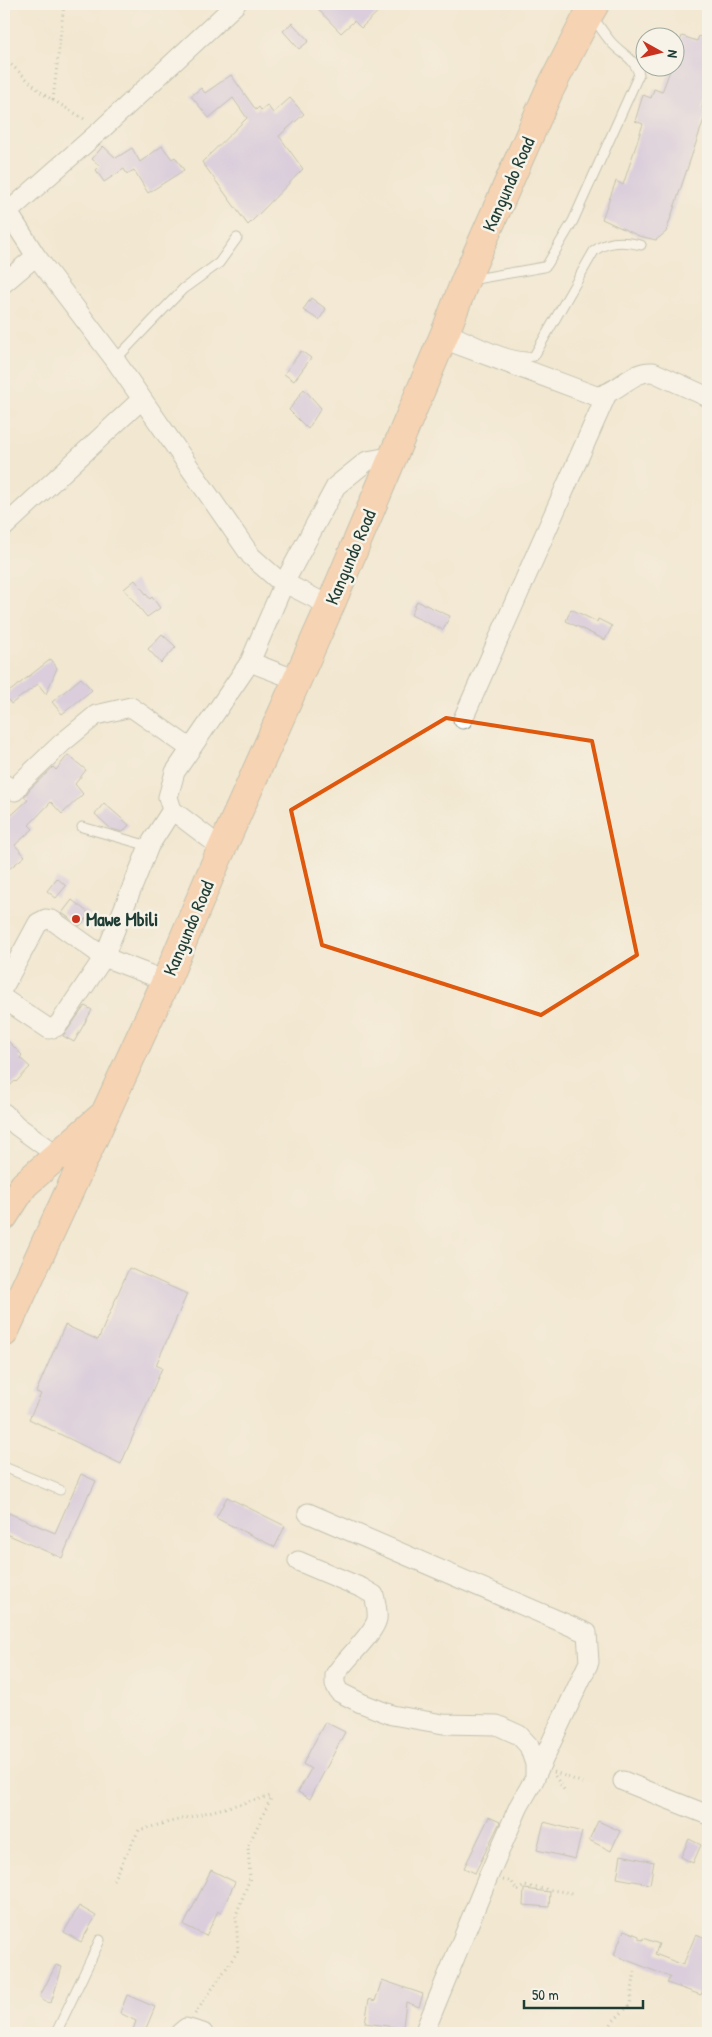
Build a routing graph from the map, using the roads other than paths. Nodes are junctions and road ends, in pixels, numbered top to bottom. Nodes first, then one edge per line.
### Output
1 (236, 4) edge
2 (592, 8) edge
3 (6, 209) edge
4 (237, 238) dead end
5 (642, 246) dead end
6 (36, 256) junction
7 (465, 281) junction
8 (4, 284) edge
9 (445, 334) junction
10 (115, 360) junction
11 (606, 396) junction
12 (708, 397) edge
13 (142, 399) junction
14 (394, 456) junction
15 (4, 527) edge
16 (284, 583) junction
17 (330, 606) junction
18 (250, 662) junction
19 (297, 680) junction
20 (463, 719) dead end
21 (191, 748) junction
22 (4, 784) edge
23 (172, 810) junction
24 (82, 827) dead end
25 (149, 846) junction
26 (222, 848) junction
27 (104, 957) junction
28 (166, 981) junction
29 (4, 986) edge
30 (4, 999) edge
31 (4, 1112) edge
32 (107, 1112) junction
33 (57, 1155) junction
34 (4, 1216) edge
35 (4, 1333) edge
36 (4, 1466) edge
37 (60, 1490) dead end
38 (308, 1513) dead end
39 (298, 1561) dead end
40 (543, 1774) junction
41 (623, 1781) dead end
42 (708, 1815) edge
43 (100, 1940) dead end
44 (56, 2033) edge
45 (424, 2033) edge

1 - 3 street
2 - 7 highway, Kangundo Road
2 - 7 lane
3 - 6 street
4 - 10 lane
5 - 9 lane
6 - 8 street
6 - 10 street
7 - 9 highway, Kangundo Road
9 - 11 street
9 - 14 highway, Kangundo Road
10 - 13 street
11 - 12 street
11 - 20 street
13 - 15 street
13 - 16 street
14 - 16 street
14 - 17 highway, Kangundo Road
16 - 17 street
16 - 18 street
17 - 19 highway, Kangundo Road
18 - 19 street
18 - 21 street
19 - 26 highway, Kangundo Road
21 - 22 street
21 - 23 street
23 - 25 street
23 - 26 street
24 - 25 lane
25 - 27 street
26 - 28 highway, Kangundo Road
27 - 28 street
27 - 29 street
27 - 30 street
28 - 32 highway, Kangundo Road
31 - 33 street
32 - 33 highway, Kangundo Road
32 - 35 highway, Kangundo Road
33 - 34 highway, Kangundo Road
36 - 37 lane
38 - 40 street
39 - 40 street
40 - 45 street
41 - 42 street
43 - 44 lane

